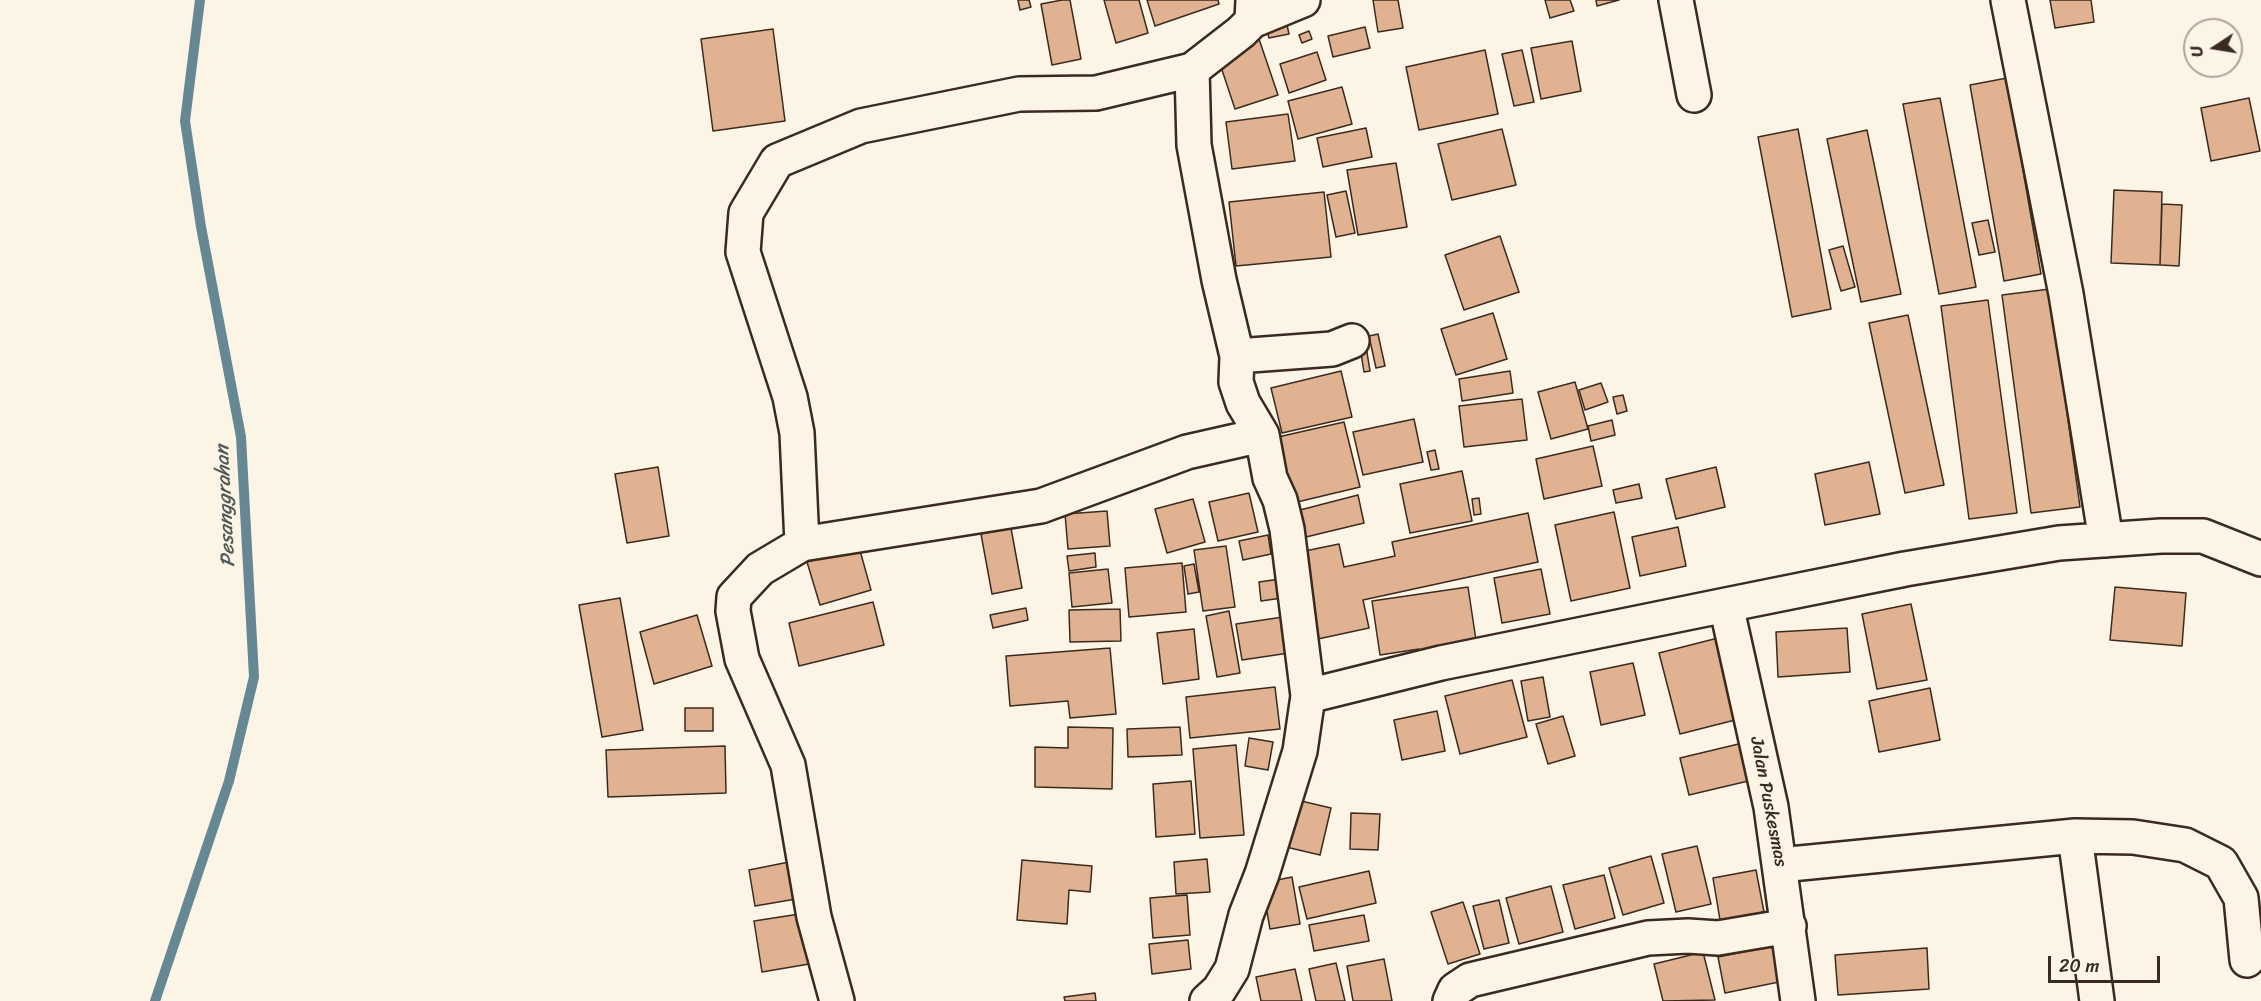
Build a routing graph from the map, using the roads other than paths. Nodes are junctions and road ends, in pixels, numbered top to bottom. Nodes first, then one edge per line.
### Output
1 (1303, 0) edge
2 (1676, 0) edge
3 (2008, 0) edge
4 (1252, 10) edge
5 (1192, 70) junction
6 (1694, 95) dead end
7 (1352, 341) dead end
8 (1237, 356) junction
9 (1262, 435) junction
10 (2106, 540) junction
11 (802, 544) junction
12 (2261, 559) edge
13 (1726, 605) junction
14 (1308, 696) junction
15 (2075, 836) junction
16 (1780, 865) junction
17 (1789, 926) junction
18 (2247, 960) dead end
19 (837, 1001) edge
20 (1207, 1001) edge
21 (1450, 1001) edge
22 (1798, 1001) edge
23 (2097, 1001) edge

1 - 4 street
2 - 6 street
3 - 10 street
4 - 5 street
5 - 8 street
5 - 11 street
7 - 8 street
8 - 9 street
9 - 11 street
9 - 14 street
10 - 12 street
10 - 13 street
11 - 19 street
13 - 14 street
13 - 16 street, Jalan Puskesmas
14 - 20 street
15 - 16 street
15 - 18 street
15 - 23 street
16 - 17 street, Jalan Puskesmas
17 - 21 street
17 - 22 street, Jalan Puskesmas

